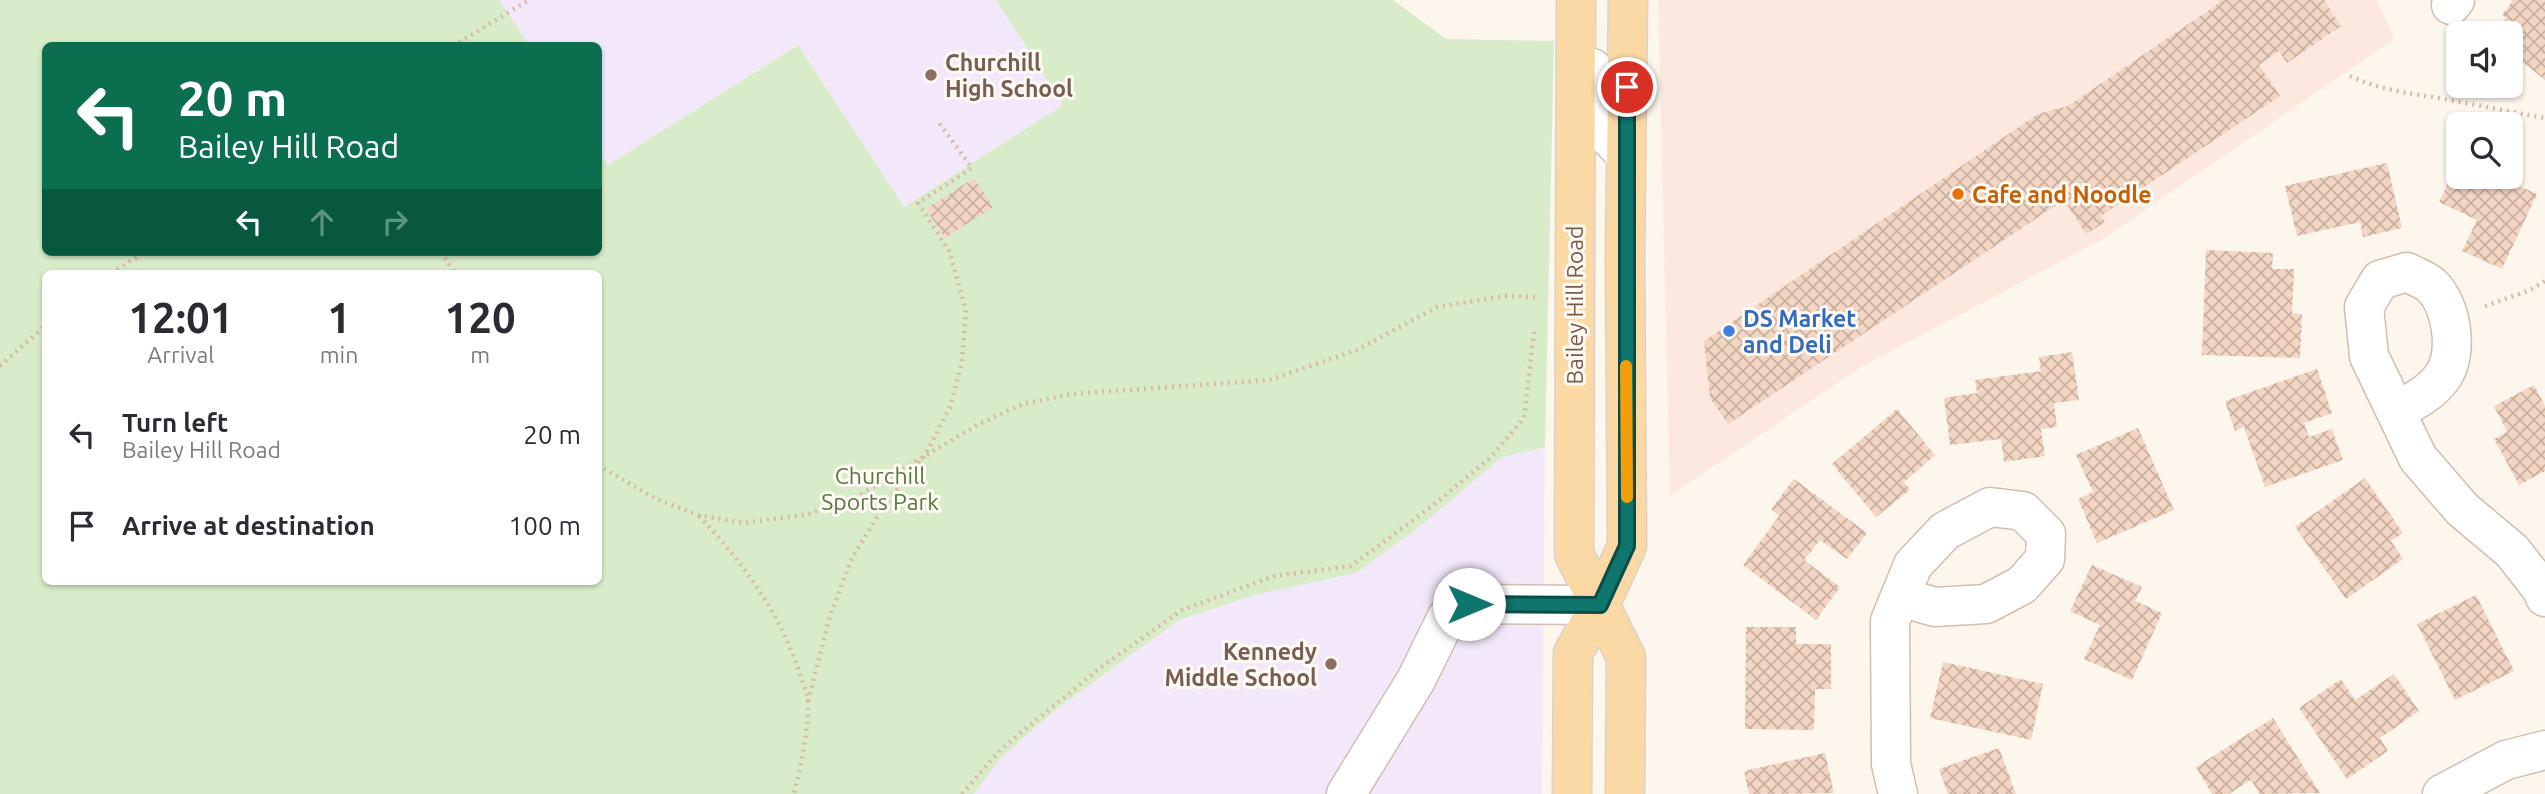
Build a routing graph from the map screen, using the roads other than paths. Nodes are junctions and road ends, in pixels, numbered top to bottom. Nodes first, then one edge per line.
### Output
1 (1628, 0) edge
2 (1576, 11) edge
3 (1626, 155) junction
4 (1574, 218) junction
5 (1625, 259) junction
6 (2396, 411) junction
7 (1899, 597) dead end
8 (2545, 597) edge
9 (1600, 605) junction
10 (2545, 750) edge
11 (1346, 794) edge
12 (1572, 794) edge
13 (1625, 794) edge
14 (1898, 794) edge
15 (2442, 794) edge

1 - 3 main road
2 - 3 street
2 - 4 main road, Bailey Hill Road
3 - 5 main road
4 - 5 main road
4 - 9 main road, Bailey Hill Road
5 - 9 main road
6 - 6 street
6 - 8 street
7 - 14 street
9 - 11 street
9 - 12 main road
9 - 13 main road, Bailey Hill Road
10 - 15 street

